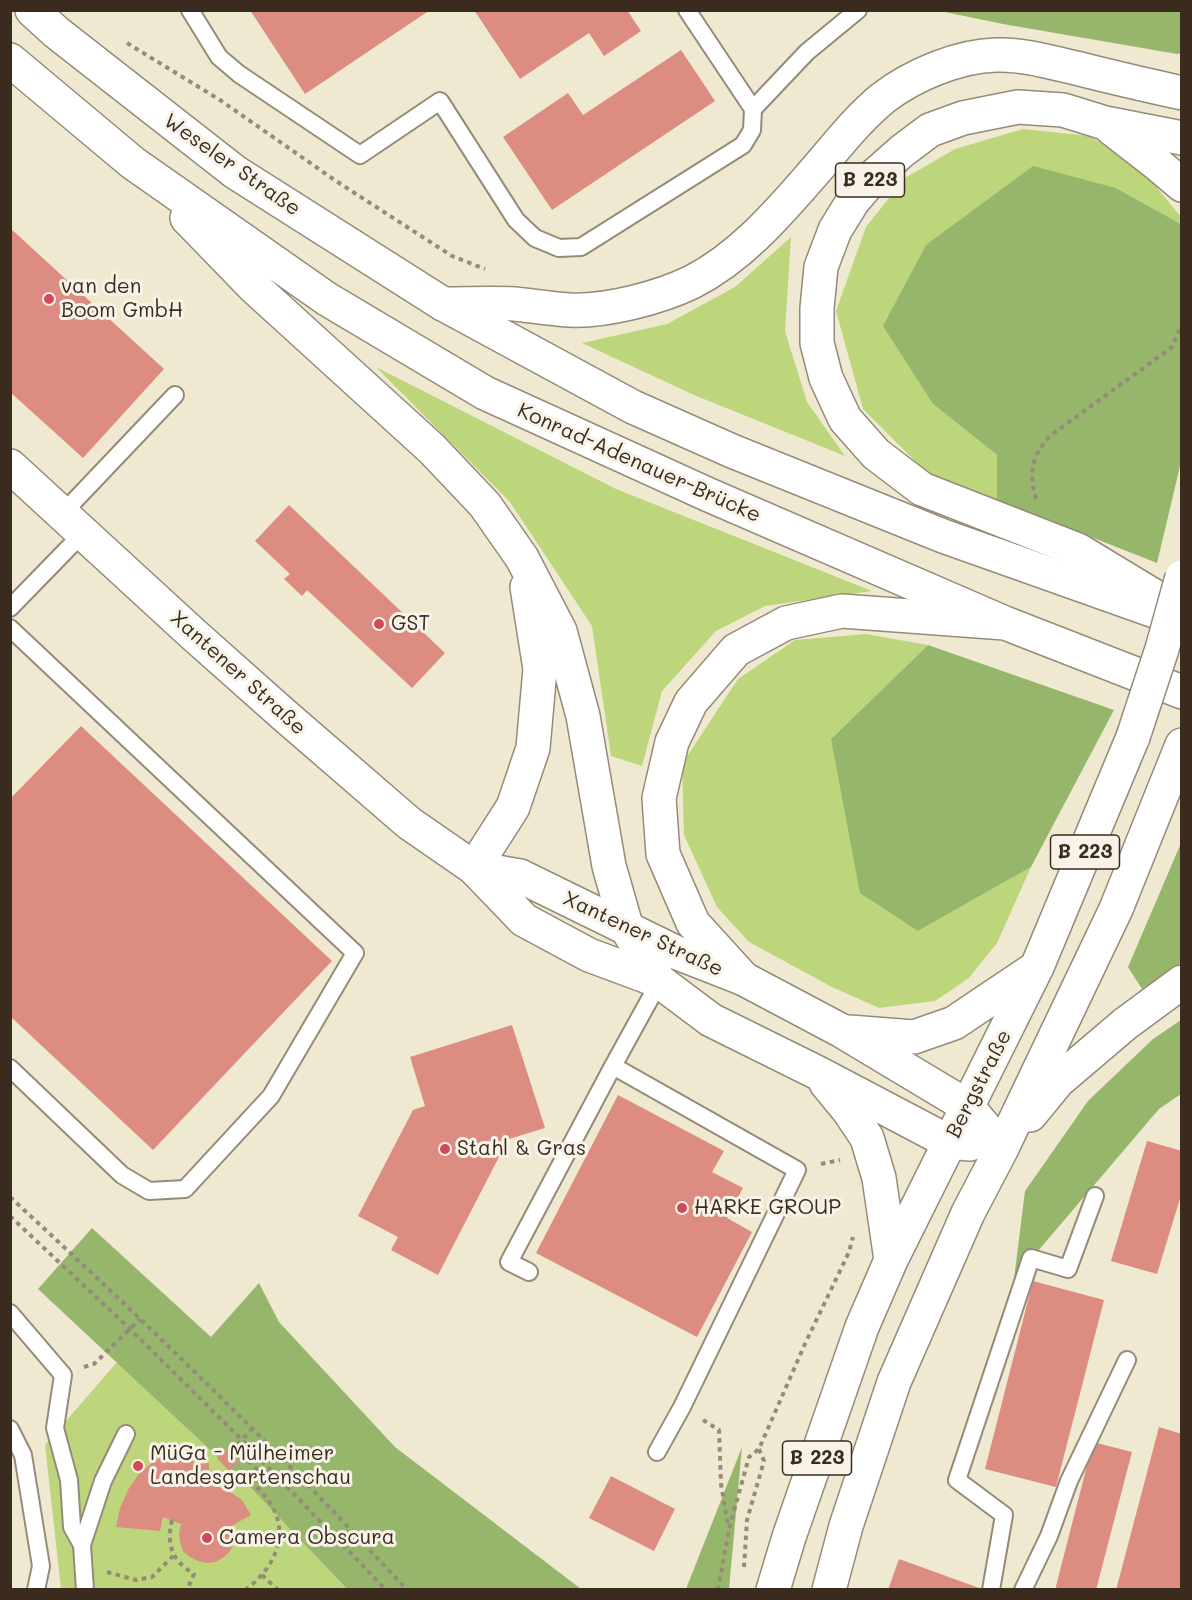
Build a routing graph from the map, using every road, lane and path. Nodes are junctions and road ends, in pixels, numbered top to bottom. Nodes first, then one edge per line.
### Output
1 (32, 10) edge
2 (190, 10) edge
3 (858, 10) edge
4 (692, 12) edge
5 (124, 41) dead end
6 (10, 60) edge
7 (1182, 93) edge
8 (753, 109) junction
9 (1105, 123) junction
10 (1182, 138) edge
11 (133, 164) junction
12 (1182, 185) edge
13 (494, 272) dead end
14 (442, 304) junction
15 (1182, 325) edge
16 (175, 395) dead end
17 (10, 466) edge
18 (1040, 504) dead end
19 (73, 524) junction
20 (522, 558) junction
21 (1182, 577) edge
22 (10, 609) edge
23 (1182, 613) edge
24 (1182, 620) edge
25 (1005, 623) junction
26 (10, 628) edge
27 (1182, 692) edge
28 (1181, 745) edge
29 (474, 868) junction
30 (627, 929) junction
31 (675, 952) junction
32 (1037, 967) junction
33 (744, 979) junction
34 (660, 981) junction
35 (1182, 982) edge
36 (842, 1031) junction
37 (613, 1066) junction
38 (10, 1068) edge
39 (820, 1074) junction
40 (967, 1106) junction
41 (949, 1142) junction
42 (1002, 1148) junction
43 (845, 1158) dead end
44 (797, 1170) junction
45 (1095, 1196) dead end
46 (10, 1197) edge
47 (10, 1216) edge
48 (854, 1233) dead end
49 (891, 1260) junction
50 (529, 1272) dead end
51 (10, 1313) edge
52 (140, 1319) junction
53 (130, 1329) junction
54 (1127, 1360) dead end
55 (63, 1375) junction
56 (682, 1407) junction
57 (10, 1429) edge
58 (252, 1430) junction
59 (126, 1434) dead end
60 (242, 1440) junction
61 (759, 1449) junction
62 (657, 1452) dead end
63 (172, 1520) dead end
64 (729, 1529) junction
65 (82, 1545) junction
66 (173, 1556) junction
67 (82, 1567) junction
68 (744, 1569) dead end
69 (262, 1575) junction
70 (36, 1590) edge
71 (85, 1590) edge
72 (187, 1590) edge
73 (245, 1590) edge
74 (279, 1590) edge
75 (386, 1590) edge
76 (407, 1590) edge
77 (717, 1590) edge
78 (773, 1590) edge
79 (829, 1590) edge
80 (991, 1590) edge
81 (1023, 1590) edge

1 - 14 main road, Weseler Straße
2 - 8 lane
3 - 8 lane
4 - 8 lane
5 - 13 path
6 - 11 main road
7 - 14 main road
9 - 10 main road
9 - 12 main road, B 223
9 - 23 main road, B 223
11 - 20 main road
11 - 25 main road, Konrad-Adenauer-Brücke
14 - 24 main road
15 - 18 path
16 - 19 lane
17 - 19 main road, Xantener Straße
19 - 22 lane
19 - 29 main road, Xantener Straße
20 - 29 main road
20 - 30 main road
21 - 32 main road, Bergstraße / B 223, bridge
25 - 27 main road, Konrad-Adenauer-Brücke
25 - 33 main road
26 - 38 lane
28 - 42 main road
29 - 30 main road, Xantener Straße
29 - 34 main road, Xantener Straße
30 - 31 main road, Xantener Straße
30 - 34 main road
31 - 33 main road, Xantener Straße
31 - 34 lane
32 - 36 main road
32 - 40 main road, Bergstraße / B 223
33 - 36 main road
34 - 37 lane
34 - 39 main road
35 - 42 main road
36 - 40 main road
37 - 44 lane
37 - 50 lane
39 - 41 main road
39 - 49 main road
40 - 41 main road, Bergstraße / B 223
40 - 42 main road
41 - 42 main road
41 - 49 main road, Bergstraße / B 223
42 - 79 main road, B 223
43 - 44 path
44 - 56 lane
45 - 80 lane
46 - 52 path
47 - 53 path
48 - 61 path
49 - 78 main road, Bergstraße / B 223
51 - 55 lane
52 - 53 path
52 - 58 path
53 - 55 path
53 - 60 path
54 - 81 lane
55 - 65 lane
56 - 62 lane
56 - 64 path
57 - 70 lane
58 - 60 path
58 - 76 path
59 - 65 lane
60 - 69 path
60 - 75 path
61 - 64 path
61 - 68 path
63 - 66 path
64 - 77 path
65 - 67 lane
66 - 67 path
66 - 72 path
67 - 71 lane
69 - 73 path
69 - 74 path

